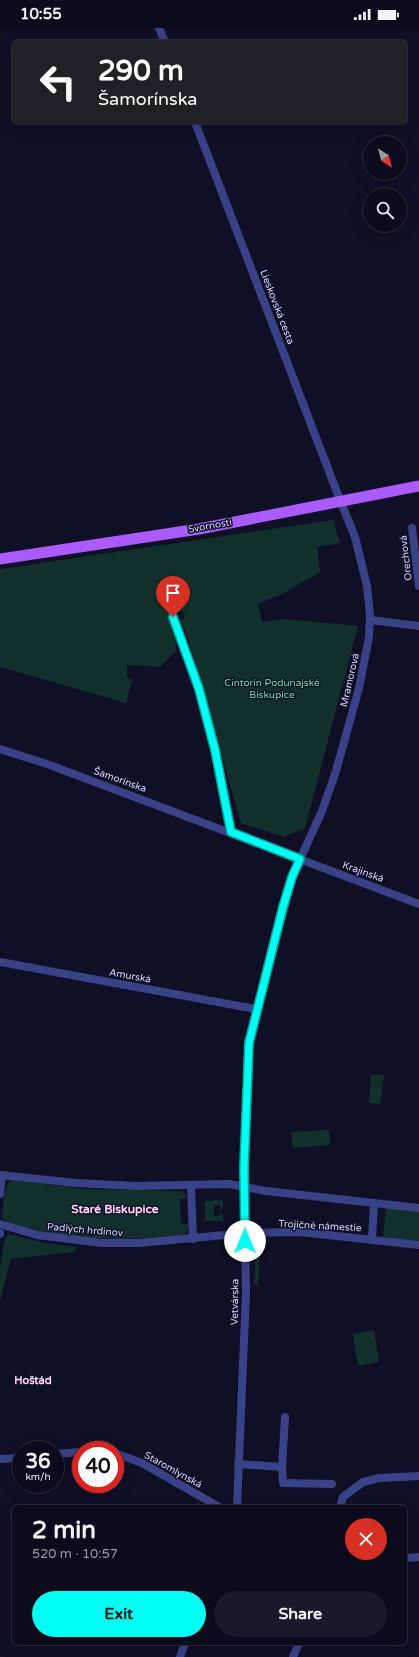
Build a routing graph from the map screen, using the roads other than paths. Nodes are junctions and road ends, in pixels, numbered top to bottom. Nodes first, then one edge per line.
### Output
1 (160, 28) edge
2 (164, 40) edge
3 (196, 124) edge
4 (419, 486) edge
5 (340, 500) junction
6 (412, 528) dead end
7 (0, 559) edge
8 (419, 586) edge
9 (170, 607) dead end
10 (370, 620) junction
11 (419, 626) edge
12 (0, 749) edge
13 (231, 832) junction
14 (300, 859) junction
15 (419, 904) edge
16 (0, 962) edge
17 (256, 1009) junction
18 (1, 1175) edge
19 (191, 1186) junction
20 (245, 1186) junction
21 (0, 1194) edge
22 (374, 1203) junction
23 (419, 1208) edge
24 (0, 1224) edge
25 (245, 1233) junction
26 (193, 1239) junction
27 (372, 1239) junction
28 (419, 1245) edge
29 (285, 1417) dead end
30 (124, 1456) edge
31 (12, 1458) edge
32 (0, 1459) edge
33 (238, 1464) junction
34 (282, 1468) junction
35 (419, 1476) edge
36 (332, 1484) dead end
37 (216, 1505) edge
38 (237, 1505) edge
39 (341, 1505) edge
40 (419, 1557) edge
41 (407, 1558) edge
42 (184, 1645) edge
43 (298, 1645) edge
44 (180, 1657) edge
45 (293, 1657) edge

1 - 2 street
3 - 5 street, Lieskovská cesta
4 - 5 main road, Svornosti
5 - 7 main road, Svornosti
5 - 10 street, Mramorová
6 - 8 street, Orechová
9 - 13 street
10 - 11 street
10 - 14 street, Mramorová
12 - 13 street, Šamorínska
13 - 14 street, Šamorínska
14 - 15 street, Krajinská
14 - 17 street, Vetvárska
16 - 17 street, Amurská
17 - 20 street, Vetvárska
18 - 19 street
18 - 21 street
19 - 20 street
19 - 26 street
20 - 22 street
20 - 25 street, Vetvárska
22 - 23 street
22 - 27 street, Trojičné námestie
24 - 26 street, Padlých hrdinov
25 - 26 street, Trojičné námestie
25 - 27 street, Trojičné námestie
25 - 33 street, Vetvárska
27 - 28 street
29 - 34 street
30 - 37 street, Staromlynská
31 - 32 street
33 - 34 street
33 - 38 street, Vetvárska
34 - 36 street
35 - 39 street
40 - 41 street
42 - 44 street
43 - 45 street

